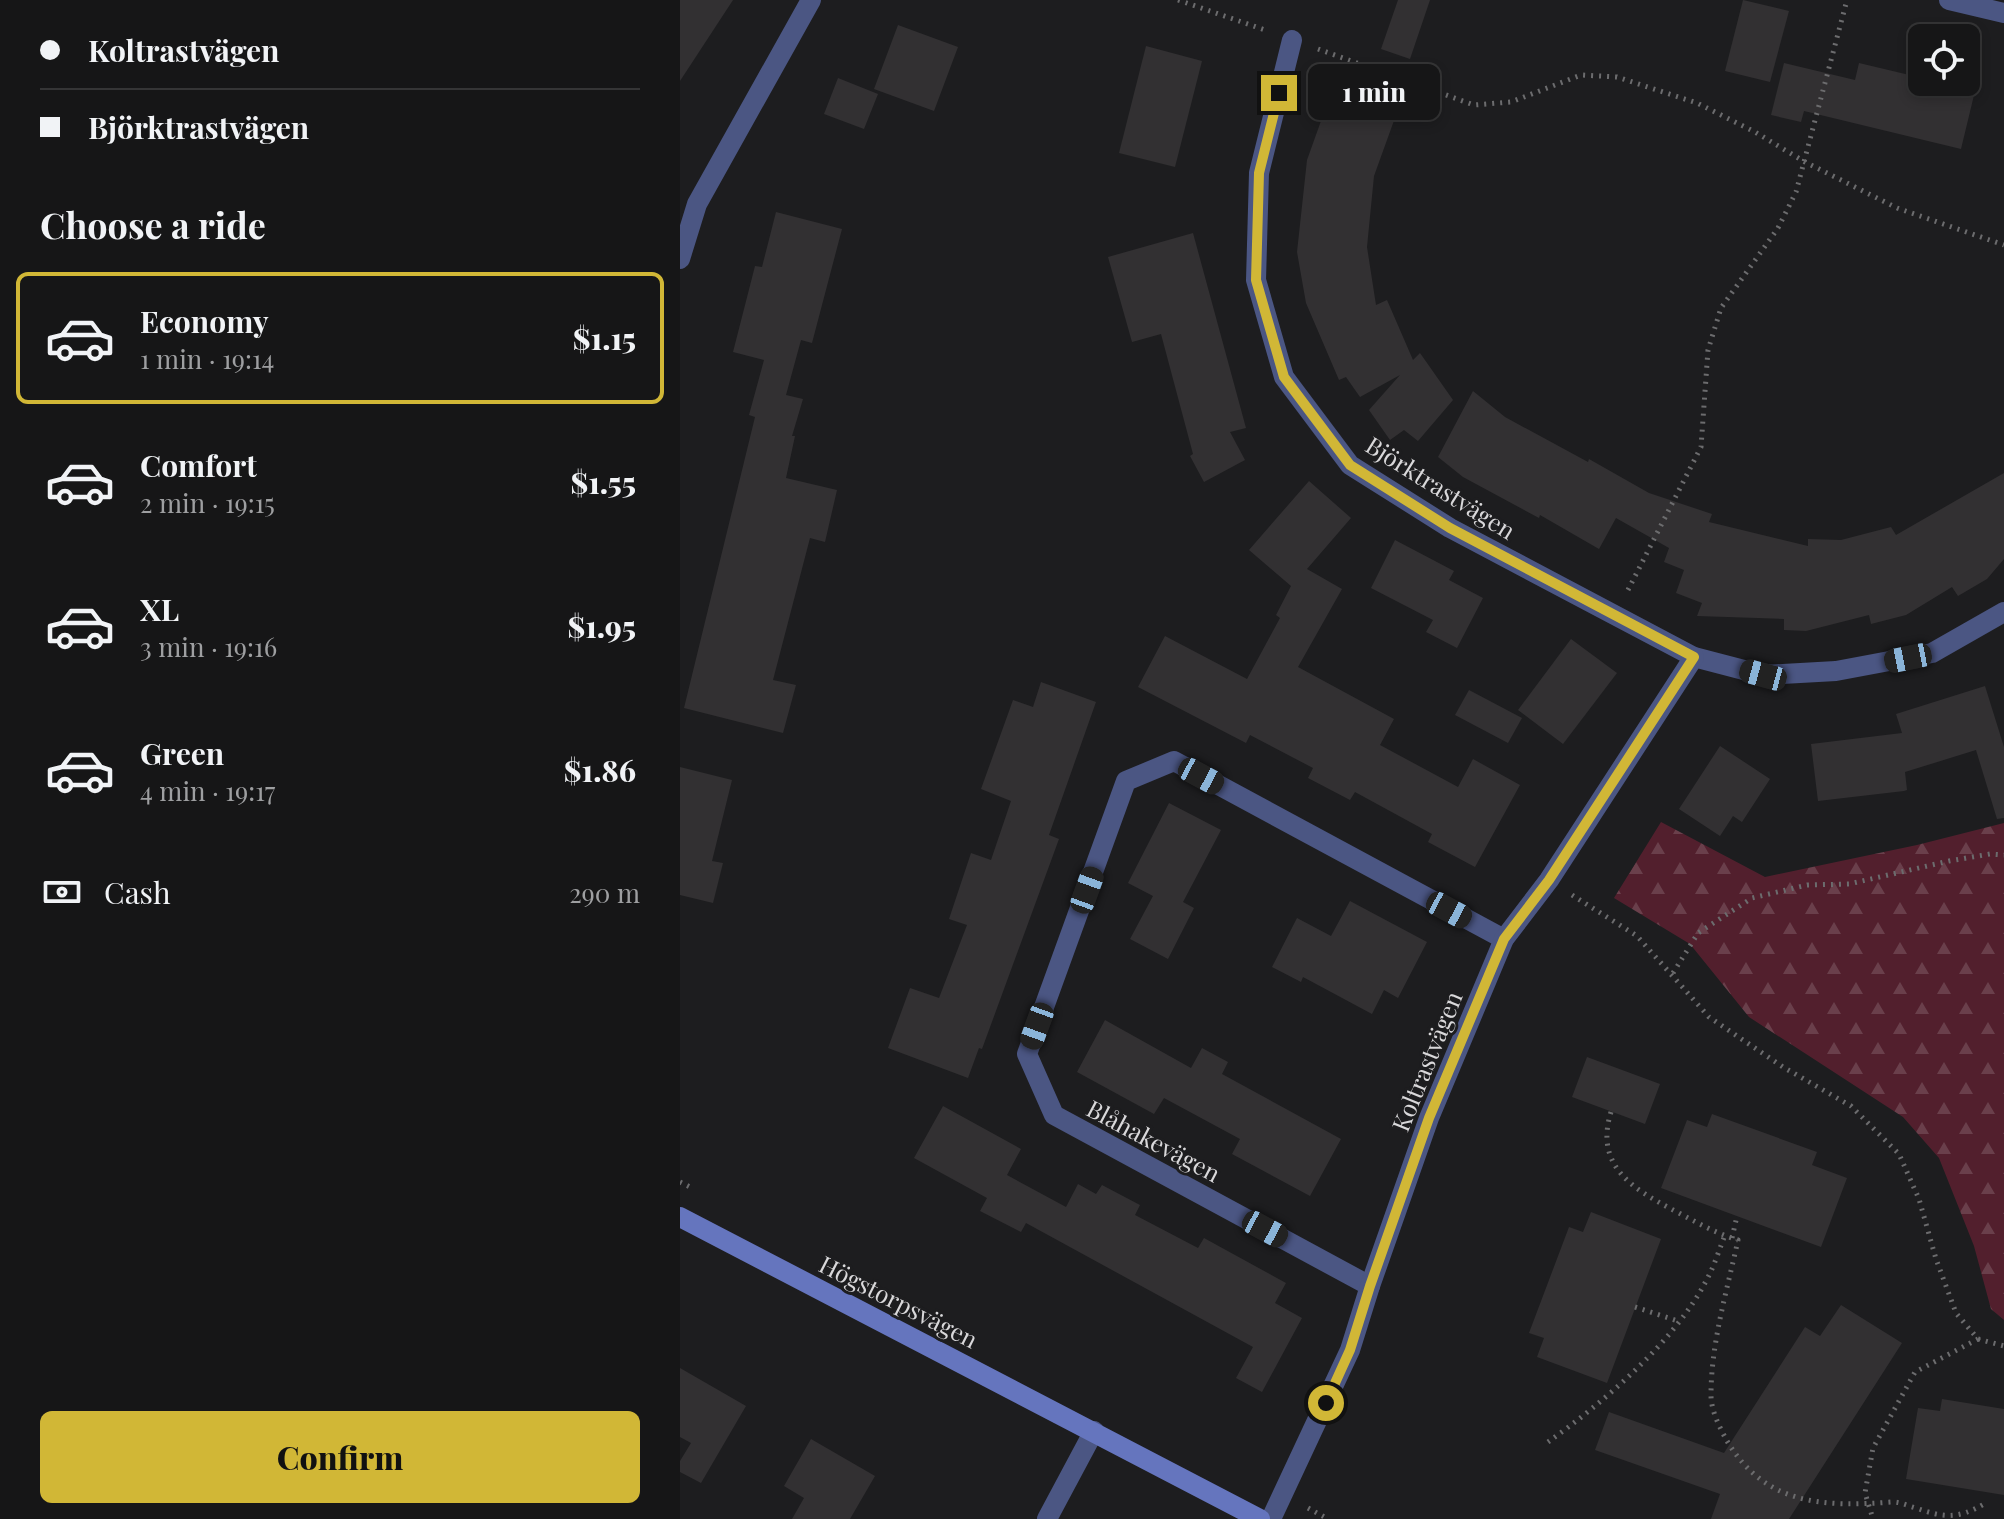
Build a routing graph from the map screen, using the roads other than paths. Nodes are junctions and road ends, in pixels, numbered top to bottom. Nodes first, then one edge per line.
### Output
1 (811, 0) edge
2 (1949, 0) edge
3 (2004, 13) edge
4 (1292, 40) road end
5 (680, 259) edge
6 (2004, 612) edge
7 (1694, 657) junction
8 (1504, 939) junction
9 (680, 1217) edge
10 (1370, 1286) junction
11 (1094, 1431) junction
12 (1047, 1519) edge
13 (1260, 1519) edge
14 (1271, 1519) edge

1 - 5 street
2 - 3 street
4 - 7 street, Björktrastvägen
6 - 7 street, Björktrastvägen
7 - 8 street, Koltrastvägen
8 - 10 street, Koltrastvägen
8 - 10 street, Blåhakevägen
9 - 11 street, Högstorpsvägen
10 - 14 street, Koltrastvägen
11 - 12 street
11 - 13 street, Högstorpsvägen

